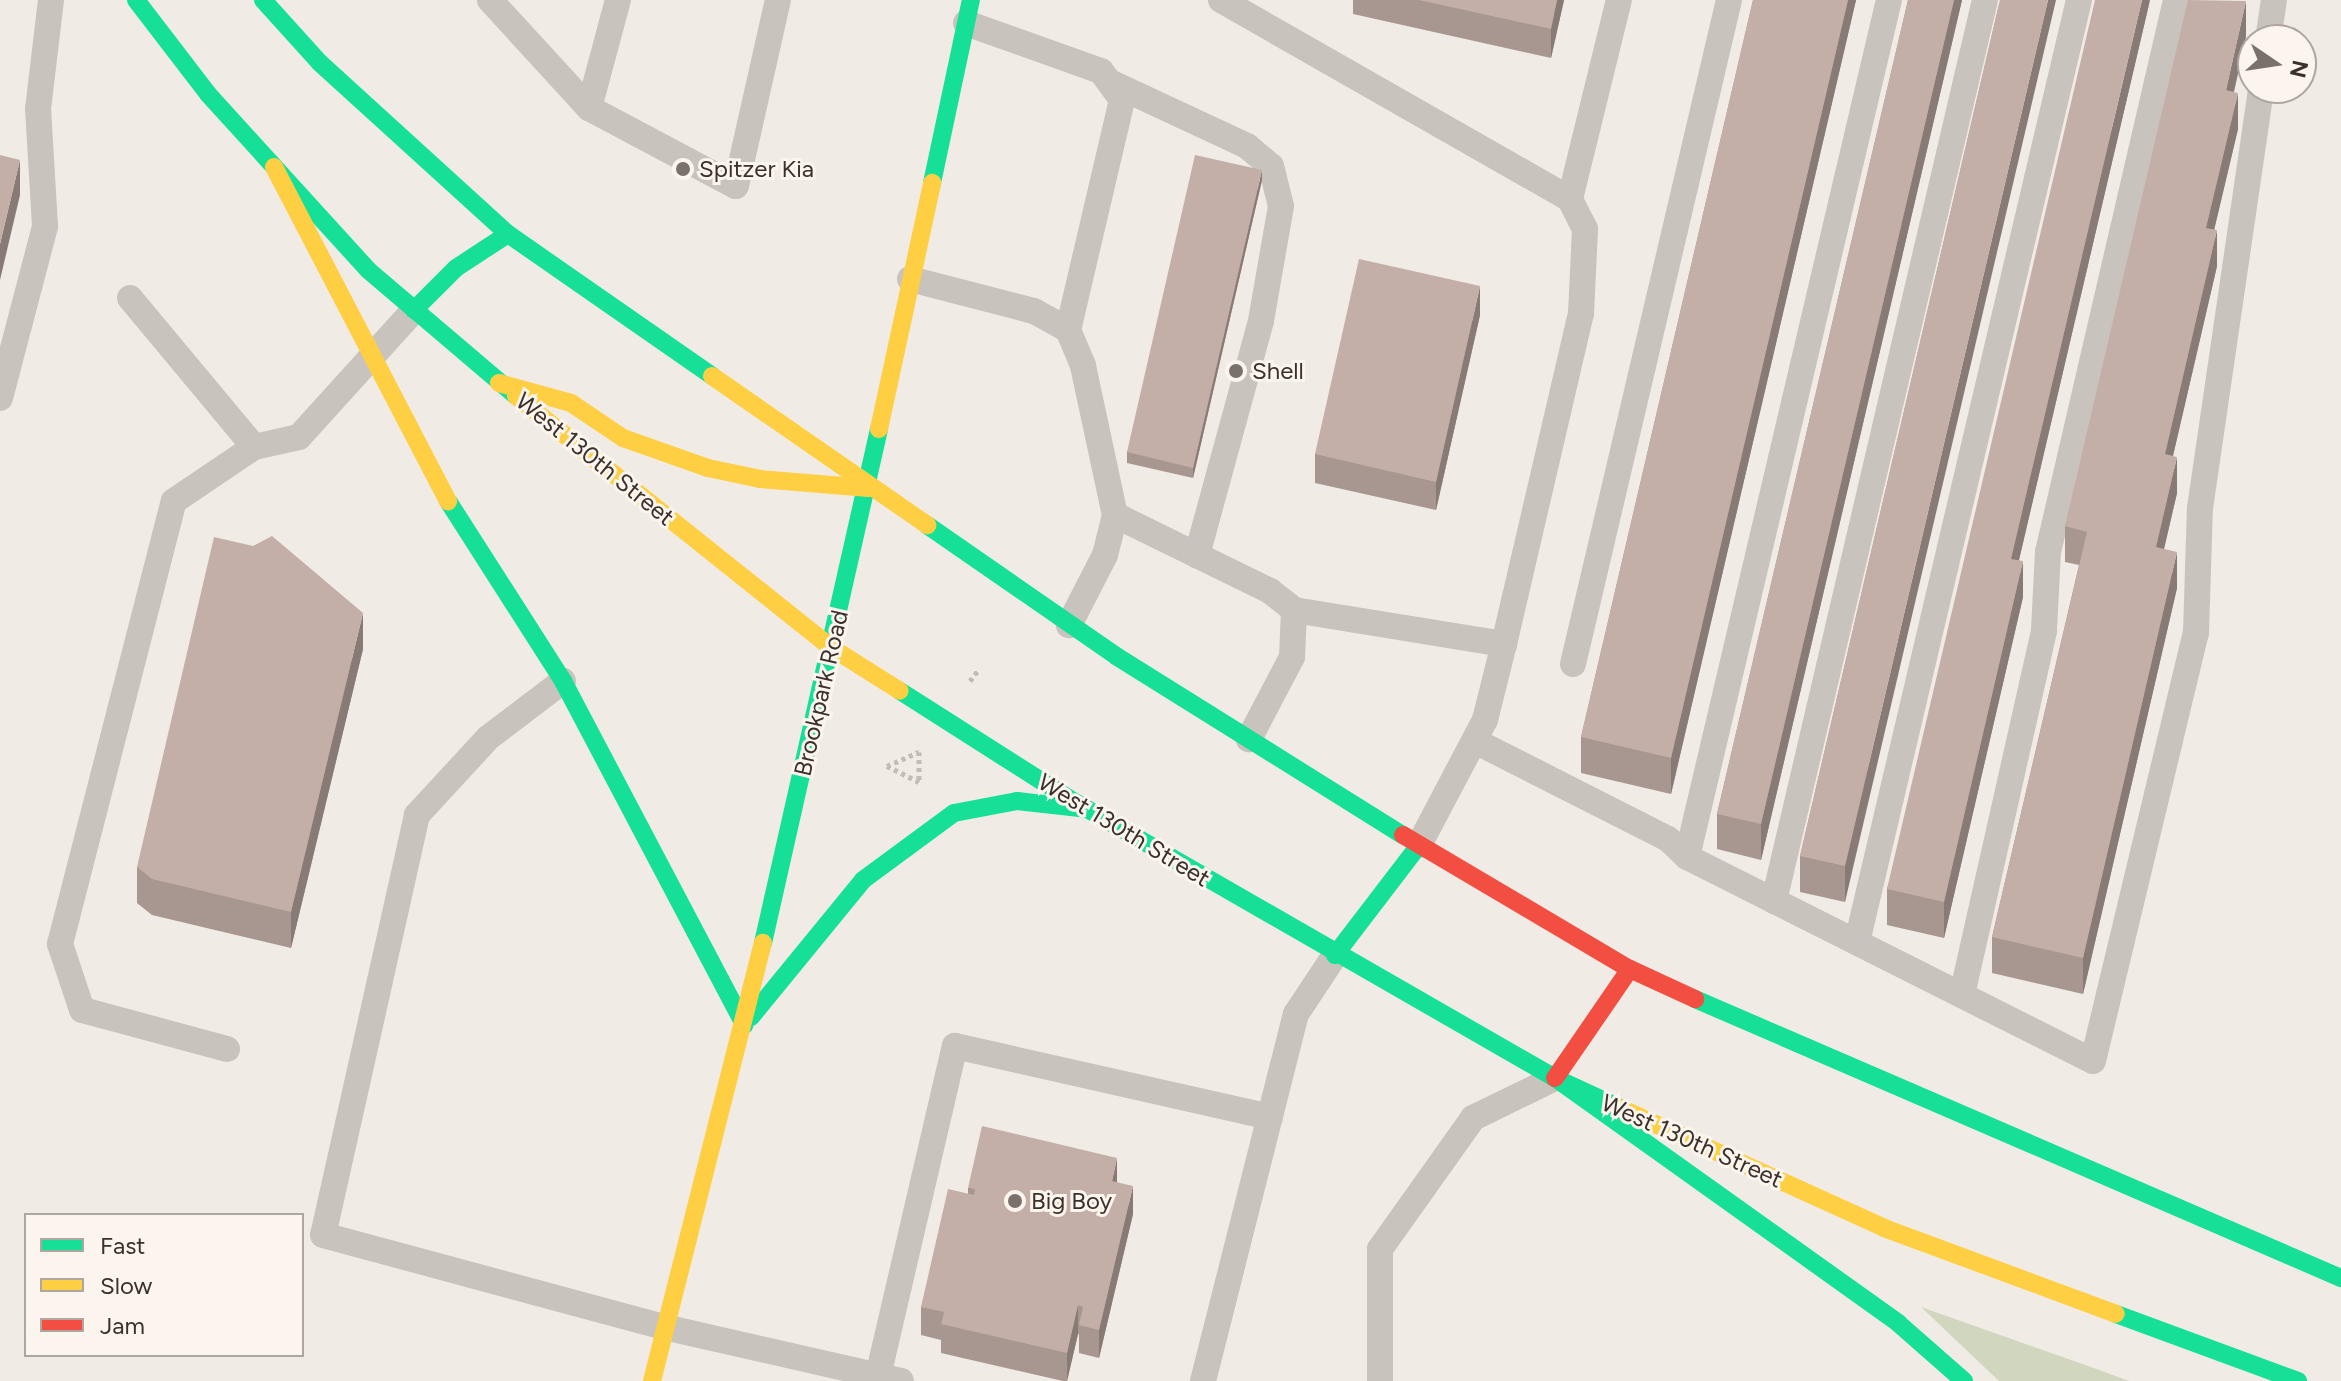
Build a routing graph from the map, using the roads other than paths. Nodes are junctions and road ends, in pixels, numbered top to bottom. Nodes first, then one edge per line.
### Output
1 (51, 0) edge
2 (136, 0) edge
3 (263, 0) edge
4 (490, 0) edge
5 (618, 0) edge
6 (778, 0) edge
7 (1221, 0) edge
8 (1619, 0) edge
9 (1729, 0) edge
10 (1889, 0) edge
11 (1985, 0) edge
12 (2079, 0) edge
13 (2176, 0) edge
14 (2274, 0) edge
15 (969, 11) edge
16 (2270, 24) edge
17 (1112, 83) junction
18 (2259, 104) edge
19 (589, 108) junction
20 (274, 167) junction
21 (1570, 199) junction
22 (508, 234) junction
23 (910, 279) junction
24 (130, 298) dead end
25 (414, 310) junction
26 (1068, 330) junction
27 (371, 357) junction
28 (499, 383) junction
29 (0, 398) edge
30 (254, 447) junction
31 (869, 488) junction
32 (1115, 515) junction
33 (1197, 555) junction
34 (1294, 610) junction
35 (1069, 625) junction
36 (1504, 644) junction
37 (832, 648) junction
38 (1573, 664) dead end
39 (563, 681) junction
40 (1249, 739) junction
41 (1475, 741) junction
42 (1087, 809) junction
43 (1419, 845) junction
44 (1687, 857) junction
45 (1774, 901) junction
46 (1857, 942) junction
47 (1335, 955) junction
48 (1630, 969) junction
49 (1962, 995) junction
50 (744, 1025) junction
51 (227, 1049) dead end
52 (1555, 1078) junction
53 (1270, 1117) junction
54 (2341, 1278) edge
55 (664, 1327) junction
56 (889, 1378) edge
57 (652, 1381) edge
58 (1203, 1381) edge
59 (1380, 1381) edge
60 (1964, 1381) edge
61 (2298, 1381) edge

1 - 29 lane
2 - 20 main road, West 130th Street
3 - 22 main road
4 - 19 lane
5 - 19 lane
6 - 19 lane
7 - 21 lane
8 - 21 lane
9 - 38 lane
10 - 44 lane
11 - 45 lane
12 - 46 lane
13 - 49 lane
14 - 16 lane
15 - 17 lane
15 - 23 main road, Brookpark Road
17 - 26 lane
17 - 33 lane
18 - 49 lane
20 - 25 main road, West 130th Street
20 - 27 main road
21 - 36 lane
22 - 25 main road
22 - 31 main road
23 - 26 lane
23 - 31 main road, Brookpark Road
24 - 30 lane
25 - 27 lane
25 - 28 main road, West 130th Street
26 - 32 lane
27 - 30 lane
27 - 39 main road
28 - 31 main road
28 - 37 main road, West 130th Street
30 - 51 lane
31 - 35 main road
31 - 37 main road, Brookpark Road
32 - 33 lane
32 - 35 lane
33 - 34 lane
34 - 36 lane
34 - 40 lane
35 - 40 main road
36 - 41 lane
37 - 42 main road, West 130th Street
37 - 50 main road, Brookpark Road
39 - 50 main road
39 - 55 lane
40 - 43 main road
41 - 43 lane
41 - 44 lane
42 - 47 main road, West 130th Street
42 - 50 main road
43 - 47 main road
43 - 48 main road
44 - 45 lane
45 - 46 lane
46 - 49 lane
47 - 52 main road, West 130th Street
47 - 53 lane
48 - 52 main road
48 - 54 main road
50 - 55 main road, Brookpark Road
52 - 59 lane
52 - 60 main road
52 - 61 main road, West 130th Street
53 - 56 lane
53 - 58 lane
55 - 56 lane
55 - 57 main road, Brookpark Road

